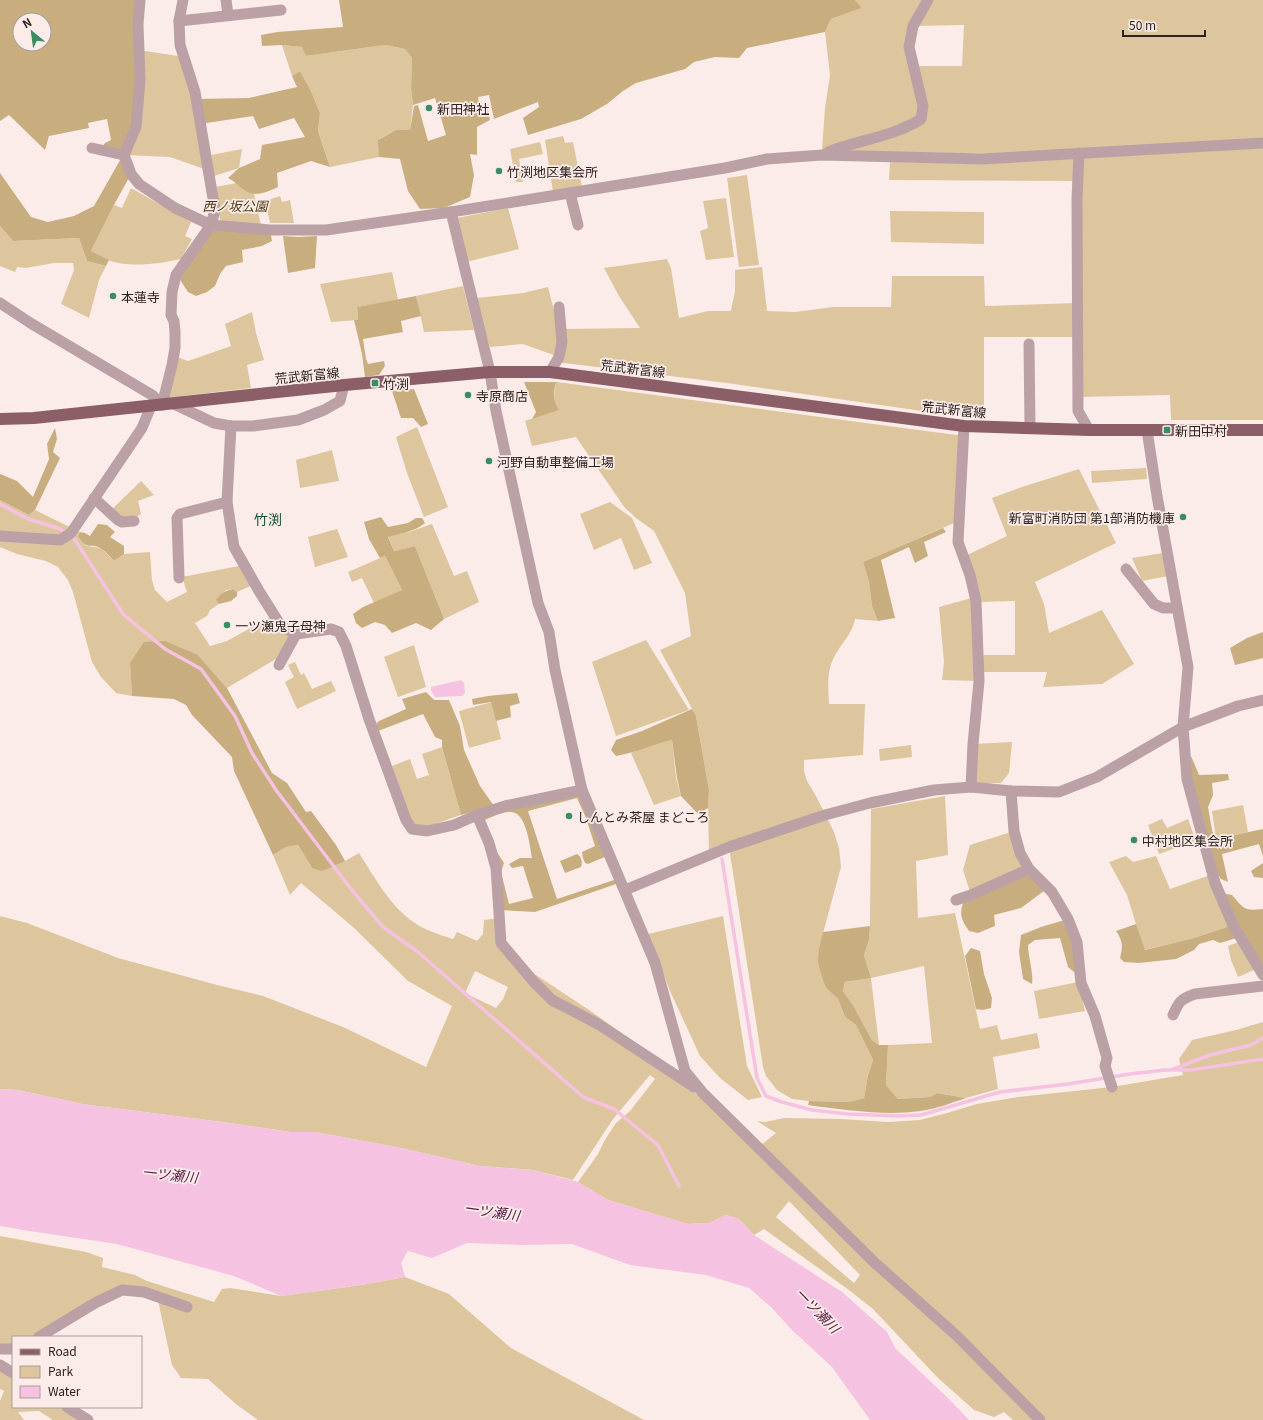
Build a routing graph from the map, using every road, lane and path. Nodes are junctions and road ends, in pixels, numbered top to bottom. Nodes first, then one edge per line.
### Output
1 (140, 0) edge
2 (183, 0) edge
3 (226, 0) edge
4 (928, 0) edge
5 (281, 10) dead end
6 (228, 15) junction
7 (179, 21) junction
8 (1263, 143) edge
9 (92, 148) dead end
10 (1079, 154) junction
11 (124, 155) junction
12 (822, 155) junction
13 (570, 193) junction
14 (451, 212) junction
15 (210, 225) junction
16 (578, 225) dead end
17 (0, 303) edge
18 (559, 307) dead end
19 (1029, 344) dead end
20 (490, 372) junction
21 (550, 372) junction
22 (344, 385) junction
23 (162, 405) junction
24 (0, 419) edge
25 (231, 426) junction
26 (964, 426) junction
27 (1030, 428) junction
28 (1088, 430) junction
29 (1147, 430) junction
30 (1263, 430) edge
31 (94, 498) junction
32 (227, 502) junction
33 (134, 521) dead end
34 (0, 536) edge
35 (1126, 569) dead end
36 (179, 578) dead end
37 (1177, 608) junction
38 (296, 634) junction
39 (279, 665) dead end
40 (1263, 700) edge
41 (1183, 727) junction
42 (971, 787) junction
43 (582, 790) junction
44 (1011, 791) junction
45 (477, 815) junction
46 (1029, 869) junction
47 (625, 890) junction
48 (956, 900) dead end
49 (1263, 975) edge
50 (1263, 986) edge
51 (1173, 1015) dead end
52 (1110, 1081) dead end
53 (703, 1093) junction
54 (187, 1307) dead end
55 (41, 1336) edge
56 (0, 1349) edge
57 (12, 1349) edge
58 (0, 1365) edge
59 (12, 1372) edge
60 (70, 1408) edge
61 (88, 1420) edge
62 (1040, 1420) edge

1 - 11 street
2 - 7 street
3 - 6 street
4 - 12 street
5 - 6 street
6 - 7 street
7 - 15 street
8 - 10 street
9 - 11 street
10 - 12 street
10 - 28 street
11 - 15 street
12 - 13 street
13 - 14 street
13 - 16 street
14 - 15 street
14 - 20 street
15 - 23 street
17 - 23 street
18 - 21 street
19 - 27 street
20 - 21 main road, 荒武新富線
20 - 22 main road, 荒武新富線
20 - 43 street
21 - 26 main road, 荒武新富線
22 - 23 main road, 荒武新富線
22 - 25 street
23 - 24 main road, 荒武新富線
23 - 25 street
23 - 31 street
25 - 32 street
26 - 27 main road, 荒武新富線
26 - 42 street
27 - 28 main road, 荒武新富線
28 - 29 main road, 荒武新富線
29 - 30 main road, 荒武新富線
29 - 37 street
31 - 33 street
31 - 34 street
32 - 36 street
32 - 38 street
35 - 37 street
37 - 41 street
38 - 39 street
38 - 45 street
40 - 41 street
41 - 44 street
41 - 49 street
42 - 44 street
42 - 47 street
43 - 45 street
43 - 47 street
44 - 46 street
45 - 53 street
46 - 48 street
46 - 52 street
47 - 53 street
50 - 51 street
53 - 62 street
54 - 55 street
56 - 57 street
58 - 59 street
60 - 61 street

